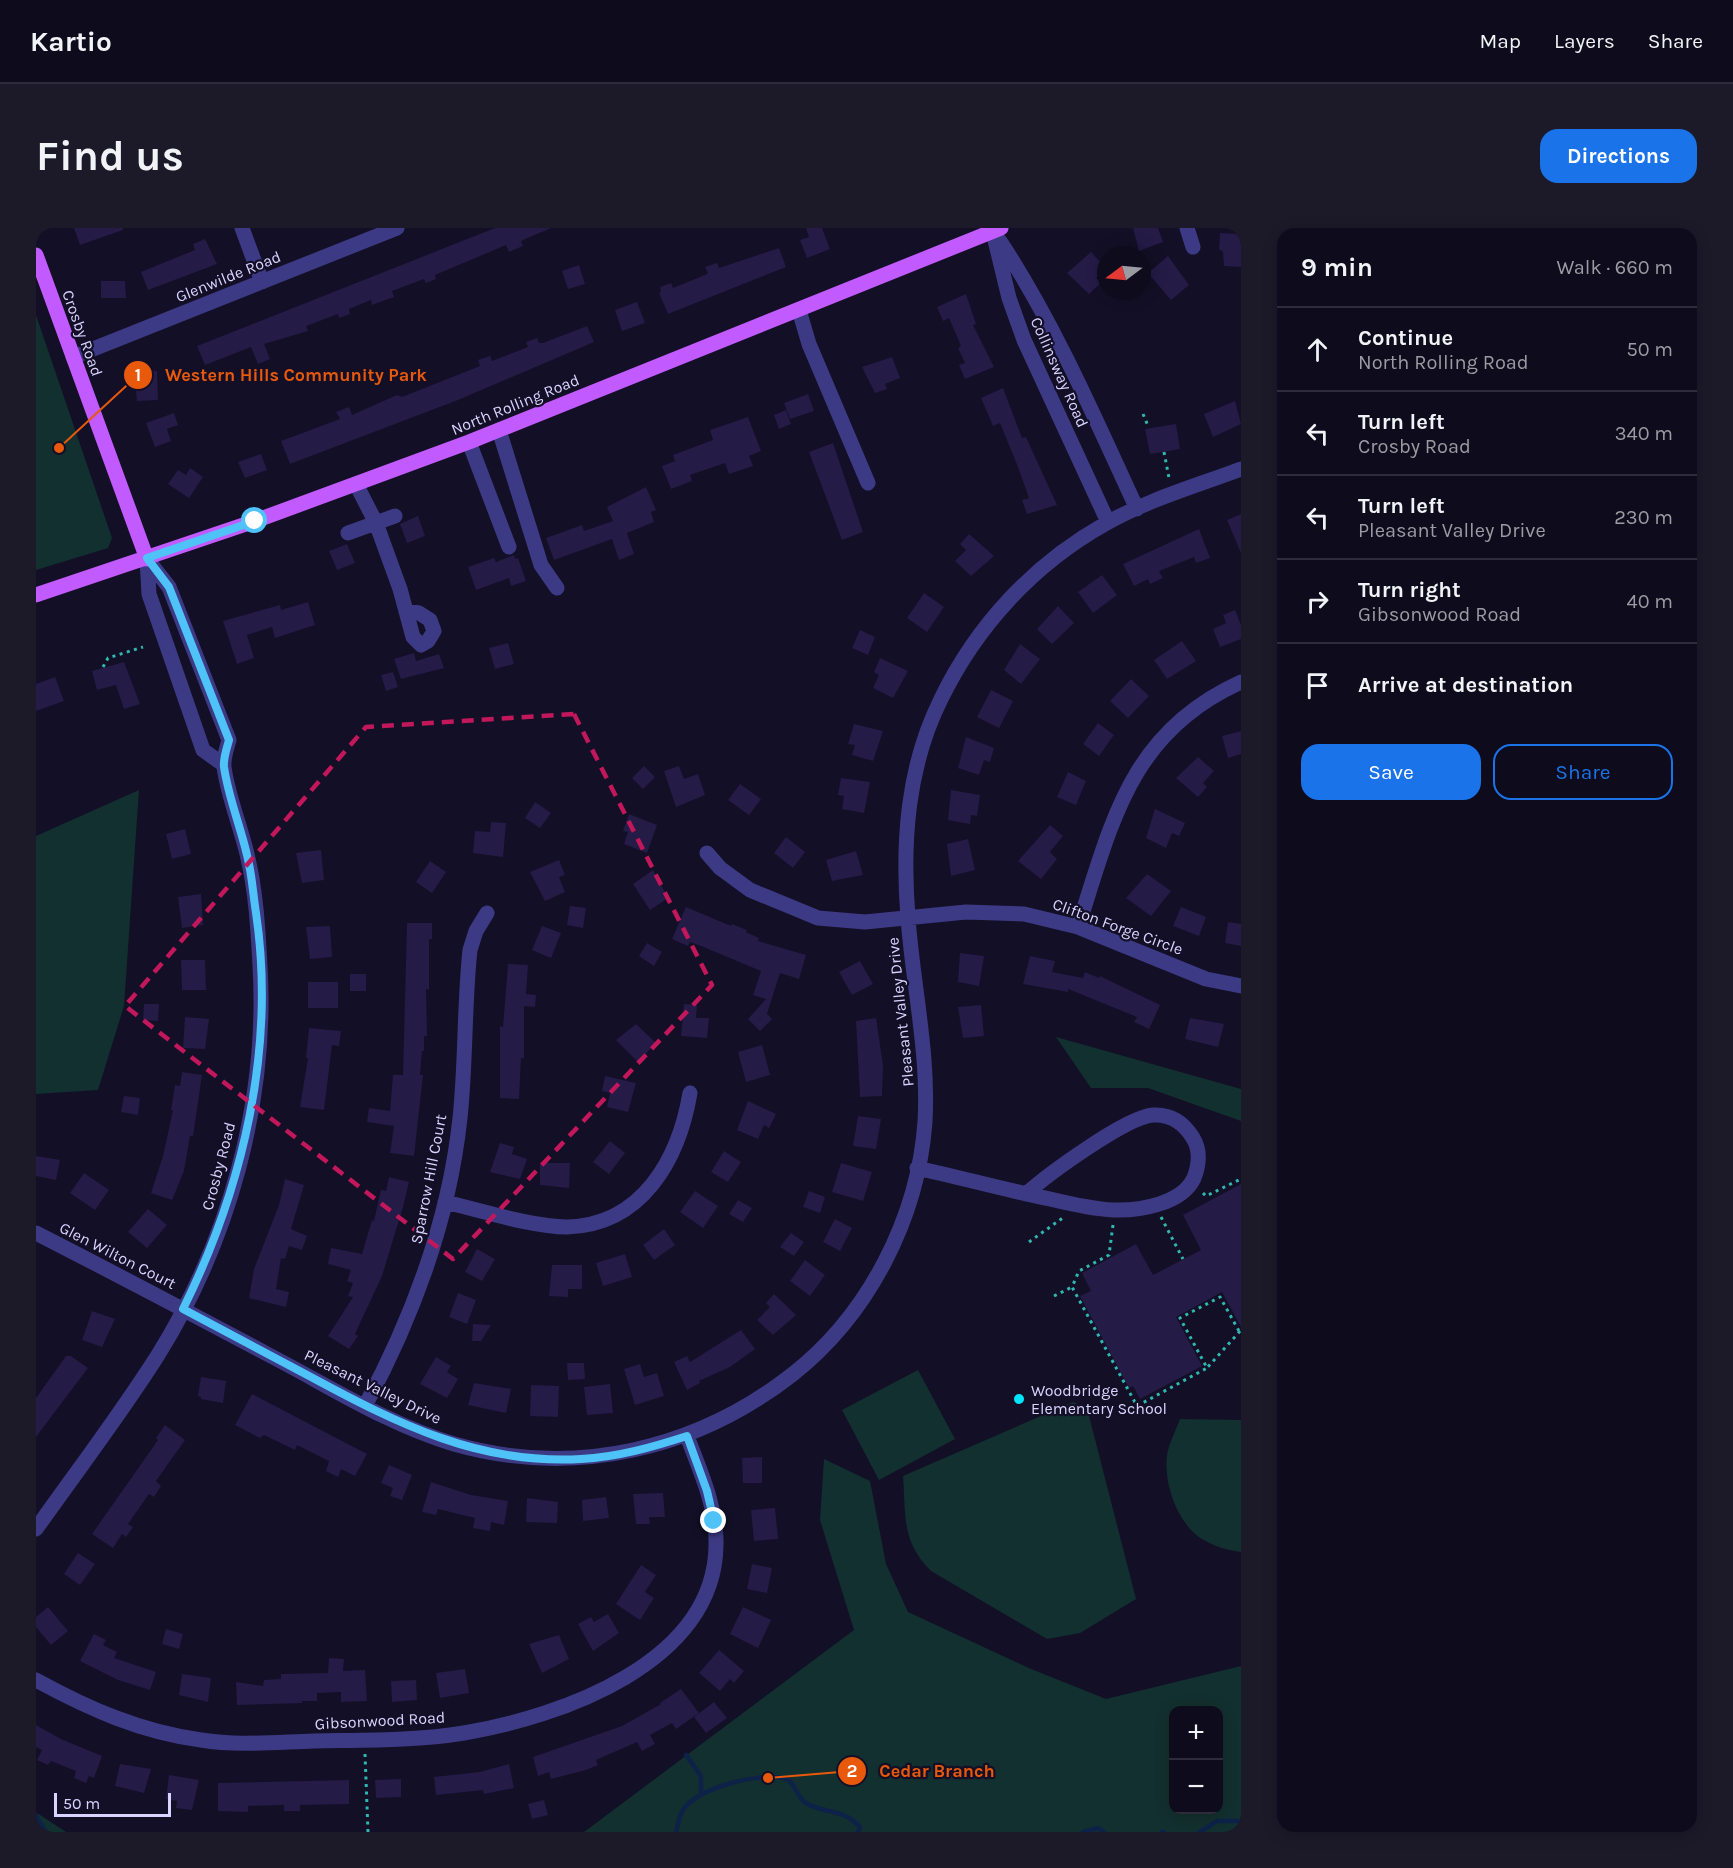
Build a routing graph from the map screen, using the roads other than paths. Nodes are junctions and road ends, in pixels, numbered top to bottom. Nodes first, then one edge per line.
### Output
1 (242, 228) edge
2 (397, 228) edge
3 (1187, 228) edge
4 (995, 229) edge
5 (1193, 247) dead end
6 (36, 255) edge
7 (262, 282) junction
8 (799, 310) junction
9 (73, 357) junction
10 (499, 430) junction
11 (469, 442) junction
12 (1241, 469) edge
13 (868, 483) dead end
14 (356, 484) junction
15 (1137, 509) junction
16 (396, 516) dead end
17 (497, 516) junction
18 (1108, 522) junction
19 (376, 523) junction
20 (348, 533) dead end
21 (534, 544) junction
22 (509, 547) dead end
23 (147, 558) junction
24 (558, 588) dead end
25 (36, 595) edge
26 (407, 611) dead end
27 (1241, 682) edge
28 (224, 765) junction
29 (707, 853) dead end
30 (487, 913) dead end
31 (908, 917) junction
32 (1078, 927) junction
33 (1241, 986) edge
34 (690, 1092) dead end
35 (917, 1168) junction
36 (1026, 1194) junction
37 (445, 1202) junction
38 (36, 1233) edge
39 (183, 1309) junction
40 (364, 1406) junction
41 (687, 1436) junction
42 (36, 1529) edge
43 (36, 1680) edge

1 - 7 street
2 - 7 street, Glenwilde Road
3 - 5 street
4 - 8 main road, North Rolling Road
4 - 15 street, Collinsway Road
4 - 18 street, Collinsway Road
6 - 9 main road, Crosby Road
7 - 9 street, Glenwilde Road
8 - 10 main road, North Rolling Road
8 - 13 street
9 - 23 main road, Crosby Road
10 - 11 main road, North Rolling Road
10 - 21 street
11 - 14 main road, North Rolling Road
11 - 17 street
12 - 15 street, Pleasant Valley Drive
14 - 19 street
14 - 23 main road, North Rolling Road
15 - 18 street, Pleasant Valley Drive
16 - 19 street
17 - 21 street
17 - 22 street
18 - 31 street, Pleasant Valley Drive
19 - 20 street
19 - 26 street
21 - 24 street
23 - 25 main road, North Rolling Road
23 - 28 street, Crosby Road
23 - 28 street, Crosby Road
27 - 32 street
28 - 39 street, Crosby Road
29 - 31 street, Clifton Forge Circle
30 - 37 street, Sparrow Hill Court
31 - 32 street, Clifton Forge Circle
31 - 35 street, Pleasant Valley Drive
32 - 33 street, Clifton Forge Circle
34 - 37 street
35 - 36 street
35 - 41 street, Pleasant Valley Drive
36 - 36 street
37 - 40 street, Sparrow Hill Court
38 - 39 street, Glen Wilton Court
39 - 40 street, Pleasant Valley Drive
39 - 42 street, Crosby Road
40 - 41 street, Pleasant Valley Drive
41 - 43 street, Gibsonwood Road

